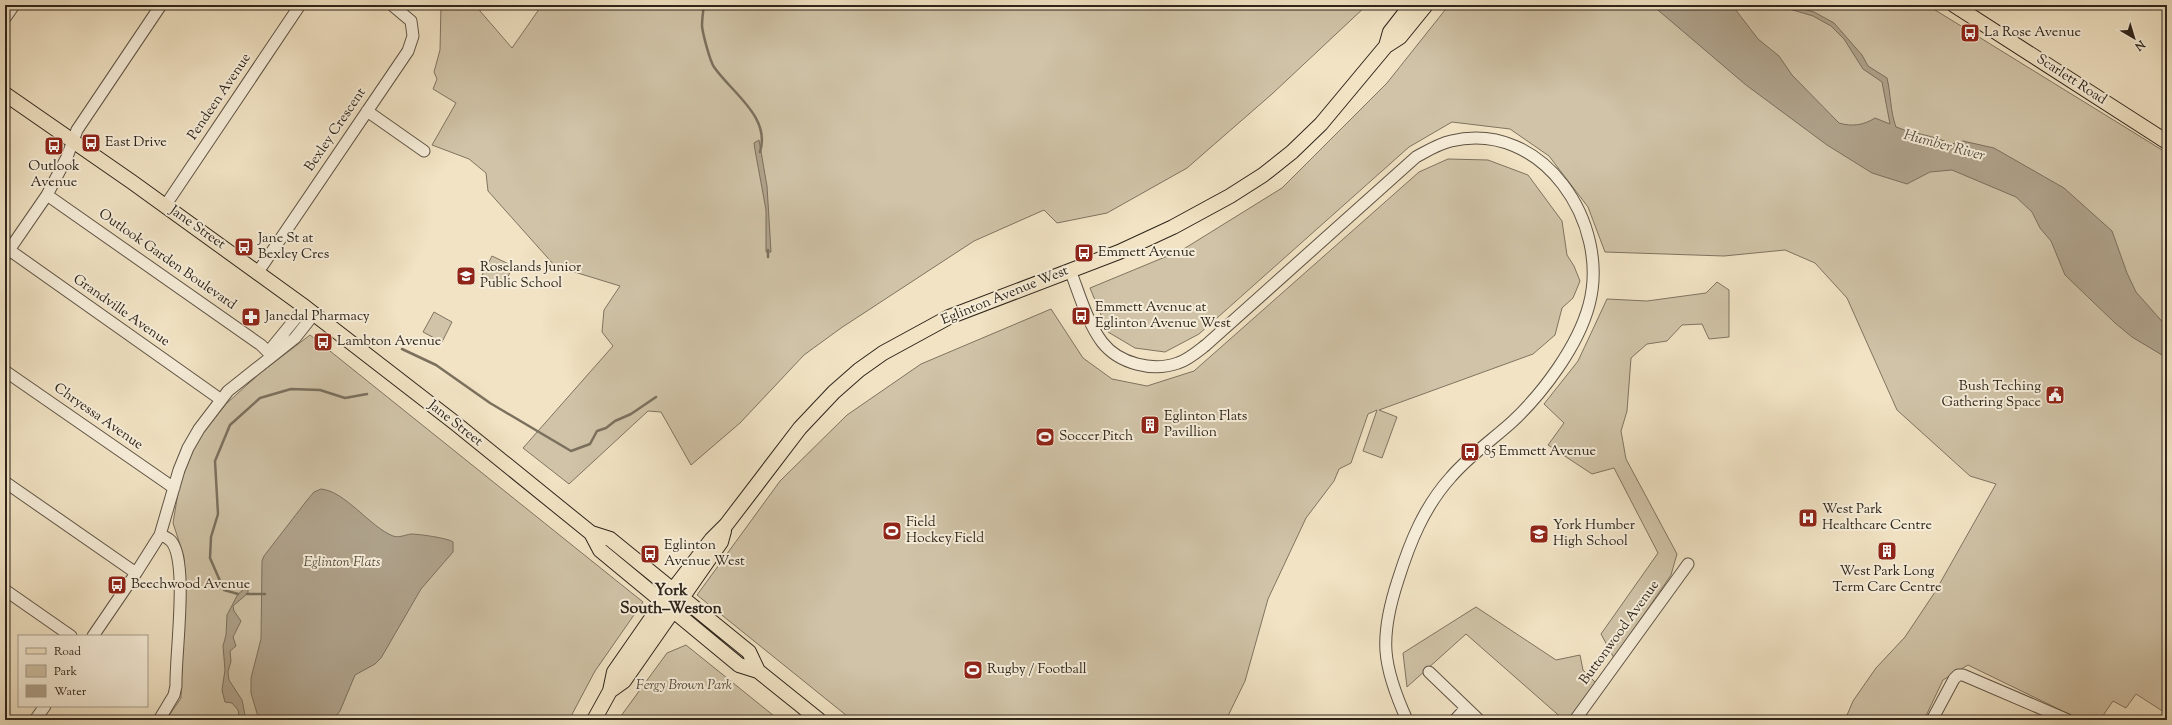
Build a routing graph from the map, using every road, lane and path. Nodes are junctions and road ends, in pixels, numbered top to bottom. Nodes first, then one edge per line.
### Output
1 (14, 5) edge
2 (161, 5) edge
3 (300, 5) edge
4 (392, 5) edge
5 (1411, 5) edge
6 (1426, 5) edge
7 (1954, 5) edge
8 (5, 18) edge
9 (1395, 34) junction
10 (5, 94) edge
11 (367, 111) junction
12 (72, 142) junction
13 (2167, 142) edge
14 (424, 151) dead end
15 (47, 195) junction
16 (165, 206) junction
17 (6, 251) edge
18 (1070, 270) junction
19 (258, 272) junction
20 (309, 310) junction
21 (268, 352) junction
22 (5, 371) edge
23 (250, 373) junction
24 (220, 400) junction
25 (5, 482) edge
26 (174, 488) junction
27 (591, 533) junction
28 (160, 535) junction
29 (1688, 564) dead end
30 (136, 573) junction
31 (5, 590) edge
32 (678, 594) junction
33 (669, 606) junction
34 (70, 635) edge
35 (94, 635) edge
36 (758, 671) junction
37 (1429, 672) dead end
38 (44, 707) edge
39 (1466, 708) junction
40 (35, 720) edge
41 (158, 720) edge
42 (594, 720) edge
43 (819, 720) edge
44 (1407, 720) edge
45 (1455, 720) edge
46 (1479, 720) edge
47 (1575, 720) edge
48 (1932, 720) edge
49 (2068, 720) edge

1 - 8 street
2 - 12 street
3 - 16 street, Pendeen Avenue
4 - 11 street, Bexley Crescent
5 - 9 main road, Eglinton Avenue West
6 - 9 main road, Eglinton Avenue West
7 - 13 main road, Scarlett Road
9 - 18 main road, Eglinton Avenue West
10 - 12 main road, Jane Street
11 - 14 street
11 - 19 street, Bexley Crescent
12 - 15 street
12 - 16 main road, Jane Street
15 - 17 street
15 - 21 street, Outlook Garden Boulevard
16 - 19 main road, Jane Street
17 - 24 street, Grandville Avenue
18 - 32 main road, Eglinton Avenue West
18 - 44 street
19 - 20 main road, Jane Street
20 - 21 street
20 - 23 street
20 - 27 main road, Jane Street
21 - 23 street
22 - 26 street, Chryessa Avenue
23 - 24 street
24 - 26 street
25 - 30 street
26 - 28 street
27 - 32 main road, Jane Street
27 - 33 main road, Jane Street
28 - 30 street
28 - 41 street
29 - 47 street, Buttonwood Avenue
30 - 35 street
31 - 34 street
32 - 33 main road, Eglinton Avenue West
32 - 36 main road, Jane Street
33 - 36 main road, Jane Street
33 - 42 main road, Eglinton Avenue West
36 - 43 main road, Jane Street
37 - 39 street
38 - 40 street
39 - 45 street
39 - 46 street
48 - 49 street

